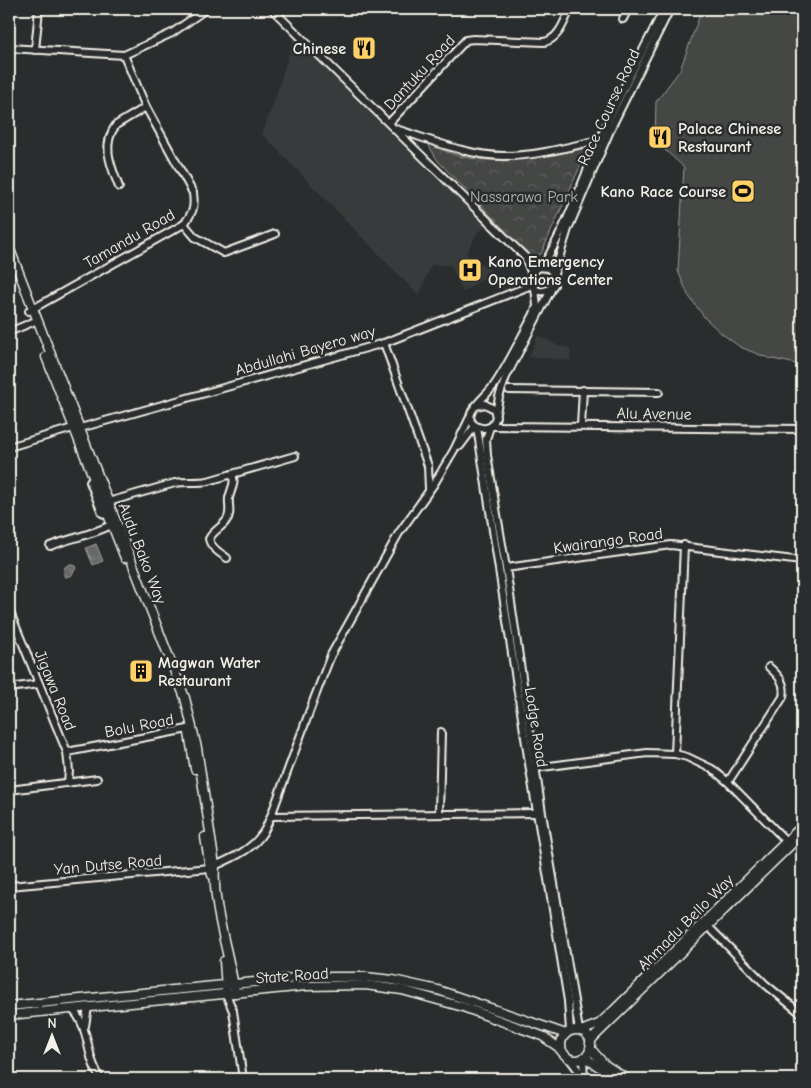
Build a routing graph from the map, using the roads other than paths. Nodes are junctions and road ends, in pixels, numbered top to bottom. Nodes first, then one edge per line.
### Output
1 (39, 9) edge
2 (206, 9) edge
3 (284, 9) edge
4 (570, 9) edge
5 (628, 9) edge
6 (664, 9) edge
7 (670, 9) edge
8 (274, 11) edge
9 (623, 18) dead end
10 (9, 48) edge
11 (35, 50) junction
12 (124, 56) junction
13 (146, 107) junction
14 (392, 126) junction
15 (600, 140) junction
16 (119, 187) dead end
17 (184, 224) junction
18 (274, 234) dead end
19 (9, 247) edge
20 (525, 257) junction
21 (9, 260) edge
22 (541, 267) junction
23 (531, 274) junction
24 (554, 274) junction
25 (554, 285) junction
26 (533, 287) junction
27 (31, 310) junction
28 (33, 322) junction
29 (9, 332) edge
30 (384, 343) junction
31 (509, 390) dead end
32 (582, 390) junction
33 (659, 392) dead end
34 (476, 406) junction
35 (470, 417) junction
36 (493, 422) junction
37 (581, 426) junction
38 (476, 427) junction
39 (76, 428) junction
40 (802, 429) edge
41 (9, 447) edge
42 (295, 456) dead end
43 (232, 474) junction
44 (434, 484) junction
45 (429, 492) junction
46 (108, 502) junction
47 (111, 525) junction
48 (684, 545) junction
49 (50, 546) dead end
50 (227, 558) dead end
51 (802, 561) edge
52 (506, 568) junction
53 (9, 610) edge
54 (769, 667) dead end
55 (39, 684) junction
56 (9, 688) edge
57 (188, 729) junction
58 (441, 732) dead end
59 (67, 752) junction
60 (675, 754) junction
61 (536, 768) junction
62 (97, 778) dead end
63 (728, 782) junction
64 (68, 783) junction
65 (9, 790) edge
66 (439, 814) junction
67 (537, 814) junction
68 (271, 816) junction
69 (802, 826) edge
70 (802, 834) edge
71 (788, 844) junction
72 (212, 866) junction
73 (9, 886) edge
74 (706, 924) junction
75 (224, 946) junction
76 (678, 952) junction
77 (226, 989) junction
78 (235, 989) junction
79 (9, 1006) edge
80 (88, 1008) junction
81 (72, 1009) junction
82 (233, 1011) junction
83 (802, 1014) edge
84 (9, 1015) edge
85 (85, 1030) junction
86 (580, 1031) junction
87 (568, 1032) junction
88 (590, 1046) junction
89 (566, 1056) junction
90 (583, 1057) junction
91 (100, 1079) edge
92 (243, 1079) edge
93 (584, 1079) edge
94 (617, 1079) edge
95 (627, 1079) edge

1 - 11 street
2 - 12 street
3 - 8 street
4 - 14 street, Dantuku Road
5 - 9 street
6 - 15 street, Race Course Road
7 - 24 street, Race Course Road
8 - 14 street
10 - 11 street
11 - 12 street
12 - 13 street, Tamandu Road
13 - 16 street
13 - 17 street, Tamandu Road
14 - 15 street
14 - 20 street
15 - 22 street, Race Course Road
17 - 18 street
17 - 27 street, Tamandu Road
19 - 27 main road, Audu Bako Way
20 - 22 street
20 - 23 street
21 - 27 main road, Audu Bako Way
22 - 23 street
22 - 24 street
23 - 26 street
24 - 25 street
25 - 26 street
25 - 36 street
26 - 30 street, Abdullahi Bayero way
26 - 34 street
27 - 28 main road, Audu Bako Way
27 - 39 main road, Audu Bako Way
28 - 29 street
28 - 39 main road, Audu Bako Way
30 - 39 street, Abdullahi Bayero way
30 - 45 street
31 - 32 street
32 - 33 street
32 - 37 street
34 - 35 street
34 - 36 street
35 - 38 street
35 - 44 street
36 - 37 street, Alu Avenue
36 - 38 street
36 - 52 street, Lodge Road
37 - 40 street, Alu Avenue
38 - 44 street
38 - 67 street, Lodge Road
39 - 41 street, Abdullahi Bayero way
39 - 46 main road, Audu Bako Way
39 - 47 main road, Audu Bako Way
42 - 43 street
43 - 46 street
43 - 50 street
44 - 45 street, Yan Dutse Road
45 - 68 street, Yan Dutse Road
46 - 72 main road, Audu Bako Way
47 - 49 street
47 - 57 main road, Audu Bako Way
48 - 51 street, Kwairango Road
48 - 52 street, Kwairango Road
48 - 60 street
52 - 61 street, Lodge Road
53 - 55 street, Jigawa Road
54 - 63 street
55 - 56 street
55 - 59 street, Jigawa Road
57 - 59 street, Bolu Road
57 - 72 main road, Audu Bako Way
58 - 66 street
59 - 64 street, Jigawa Road
60 - 61 street
60 - 63 street
61 - 86 street, Lodge Road
62 - 64 street
63 - 71 street
64 - 65 street
66 - 67 street
66 - 68 street
67 - 87 street, Lodge Road
68 - 72 street, Yan Dutse Road
69 - 71 main road, Ahmadu Bello Way
70 - 71 main road, Ahmadu Bello Way
71 - 74 main road, Ahmadu Bello Way
72 - 73 street, Yan Dutse Road
72 - 75 main road, Audu Bako Way
74 - 76 main road, Ahmadu Bello Way
74 - 83 street
75 - 77 main road, Audu Bako Way
75 - 78 main road, Audu Bako Way
76 - 86 main road, Ahmadu Bello Way
76 - 88 main road, Ahmadu Bello Way
77 - 78 main road, State Road
77 - 79 main road, State Road
77 - 80 main road, State Road
77 - 82 street
78 - 82 street
78 - 87 main road, State Road
78 - 89 main road, State Road
80 - 81 main road, State Road
80 - 85 street
81 - 84 main road, State Road
81 - 85 street
82 - 92 street
85 - 91 street
86 - 87 main road
86 - 88 main road
87 - 89 main road
88 - 90 main road
88 - 95 main road
89 - 90 main road
89 - 93 street
90 - 93 street
90 - 94 main road

